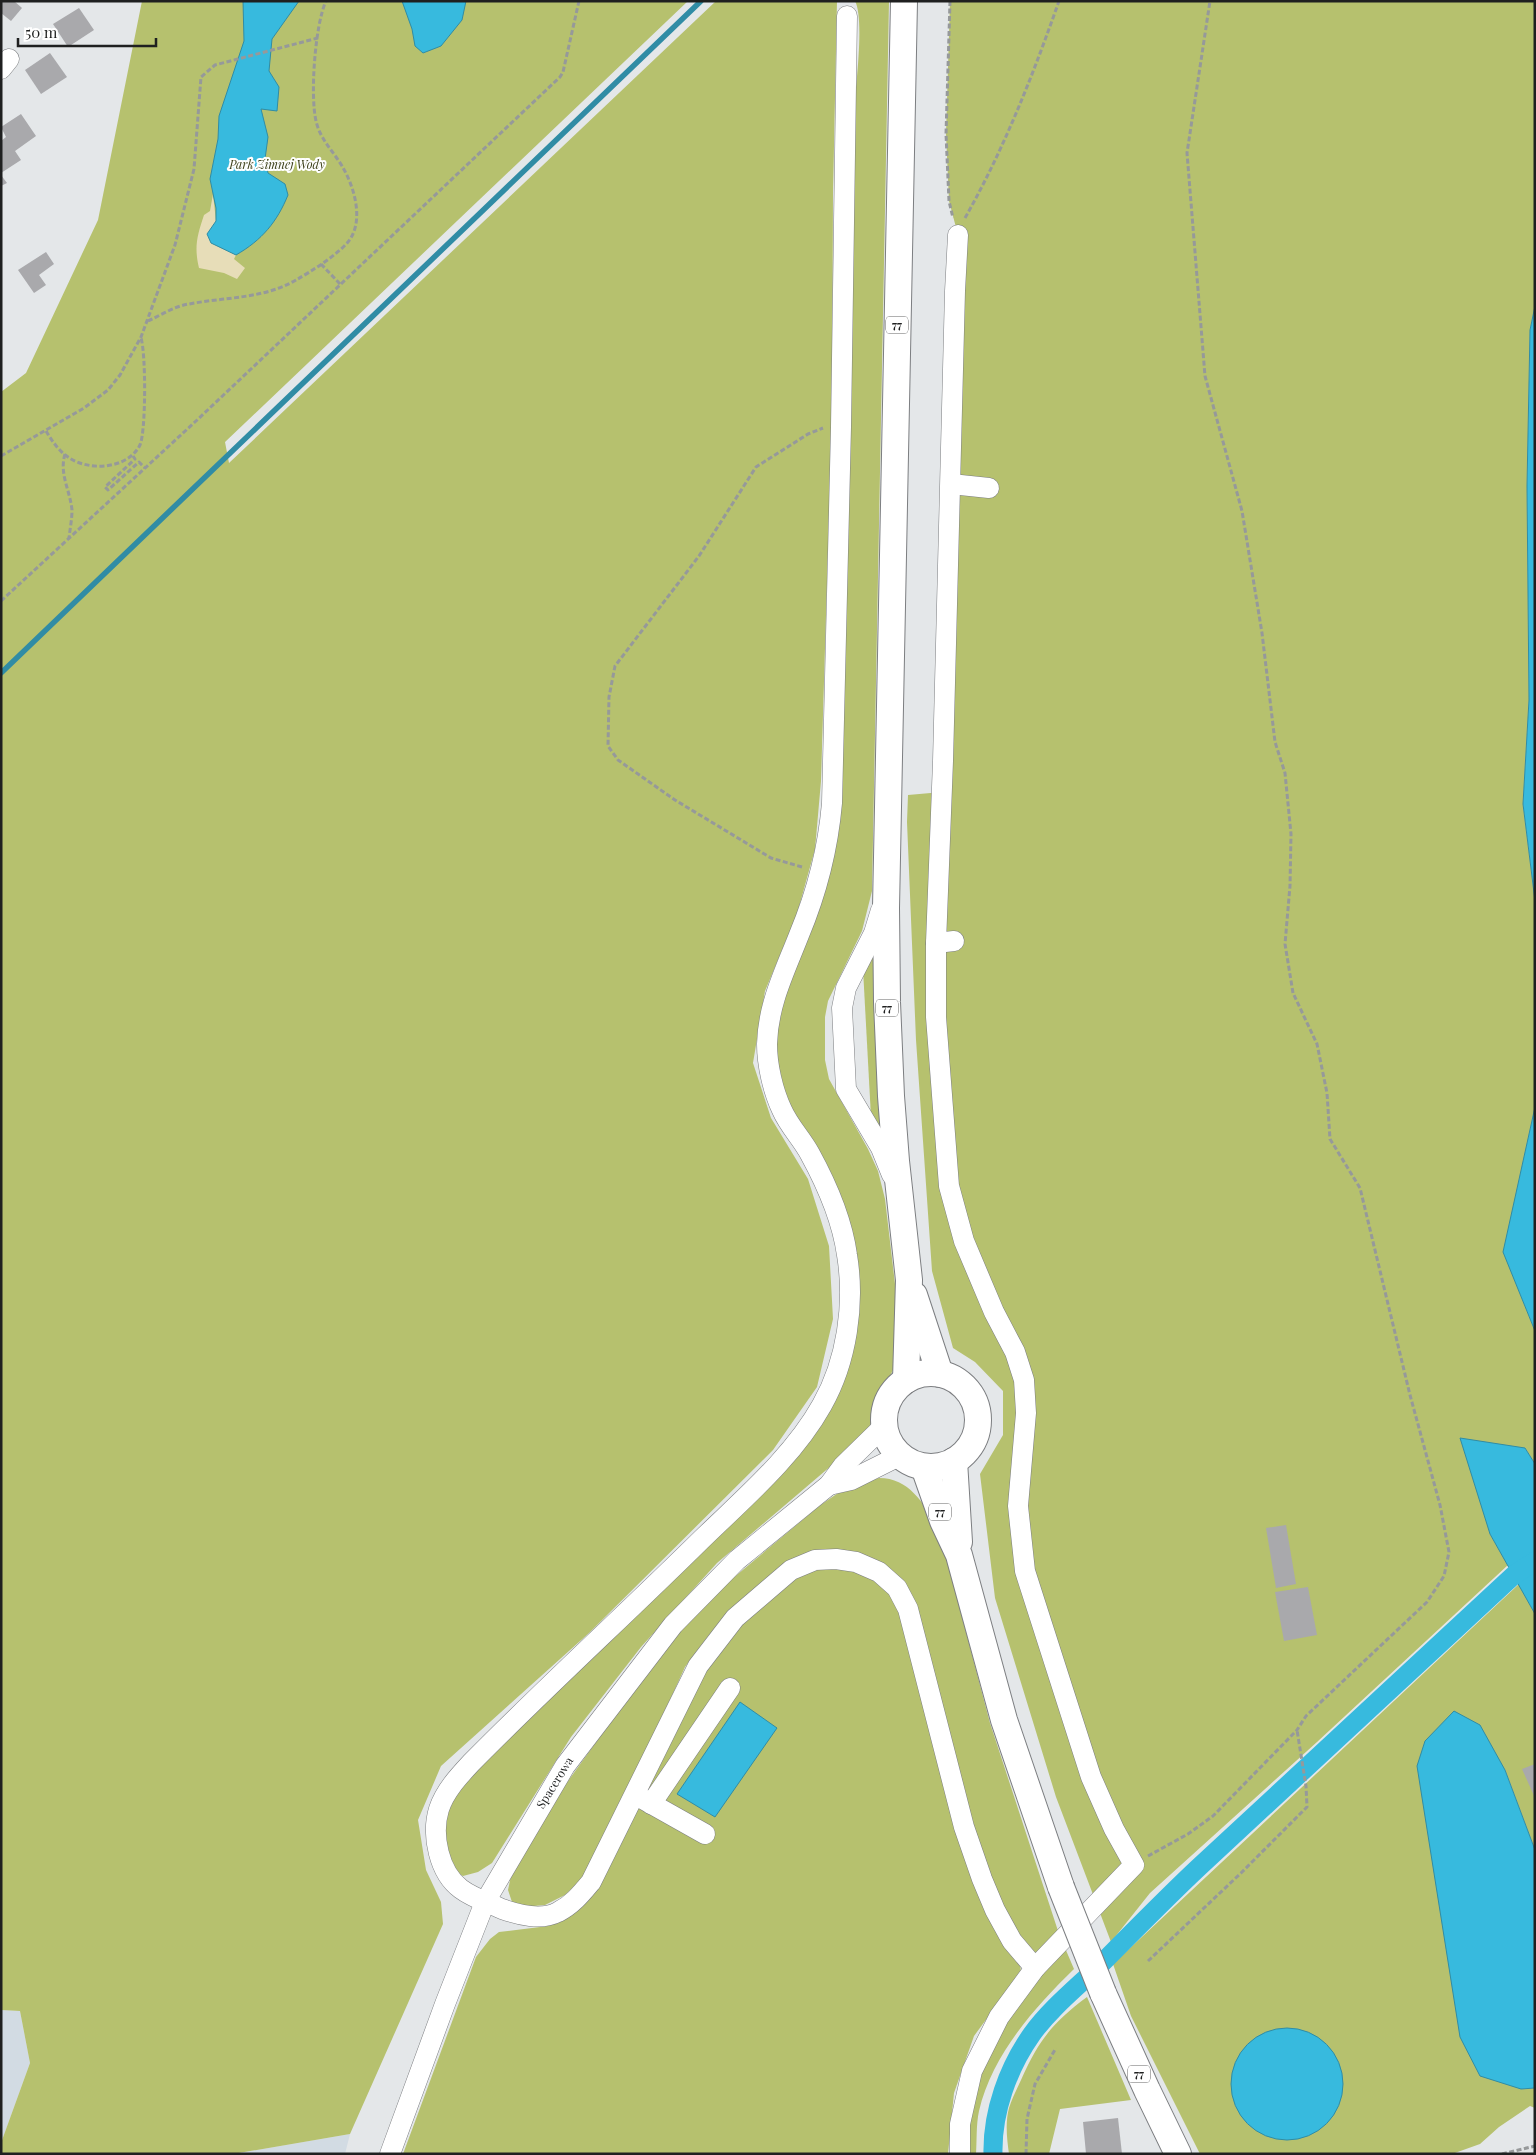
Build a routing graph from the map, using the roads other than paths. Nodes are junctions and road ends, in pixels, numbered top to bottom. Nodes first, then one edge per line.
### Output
1 (904, 1) edge
2 (847, 16) dead end
3 (958, 235) road end
4 (951, 484) junction
5 (989, 488) dead end
6 (886, 878) junction
7 (900, 1208) junction
8 (909, 1280) junction
9 (940, 1374) junction
10 (906, 1380) junction
11 (884, 1426) junction
12 (900, 1456) junction
13 (954, 1461) junction
14 (924, 1467) junction
15 (829, 1485) junction
16 (959, 1555) junction
17 (730, 1688) dead end
18 (643, 1800) junction
19 (705, 1834) dead end
20 (486, 1902) junction
21 (1035, 1968) junction
22 (390, 2154) edge
23 (960, 2154) edge
24 (1178, 2154) edge

1 - 6 main road, 77
2 - 20 street
3 - 4 street
4 - 5 street
4 - 21 street
6 - 7 main road, 77
6 - 7 street
7 - 8 main road, 77
8 - 9 main road, 77
8 - 10 main road, 77
9 - 10 main road
9 - 13 main road
10 - 11 main road
11 - 12 main road
11 - 15 street, Spacerowa
12 - 14 main road
12 - 15 street, Spacerowa
13 - 14 main road
13 - 16 main road, 77
14 - 16 main road, 77
15 - 20 street, Spacerowa
16 - 24 main road, 77, bridge
17 - 18 street
18 - 19 street
18 - 20 street
18 - 21 street
20 - 22 street, Spacerowa
21 - 23 street

